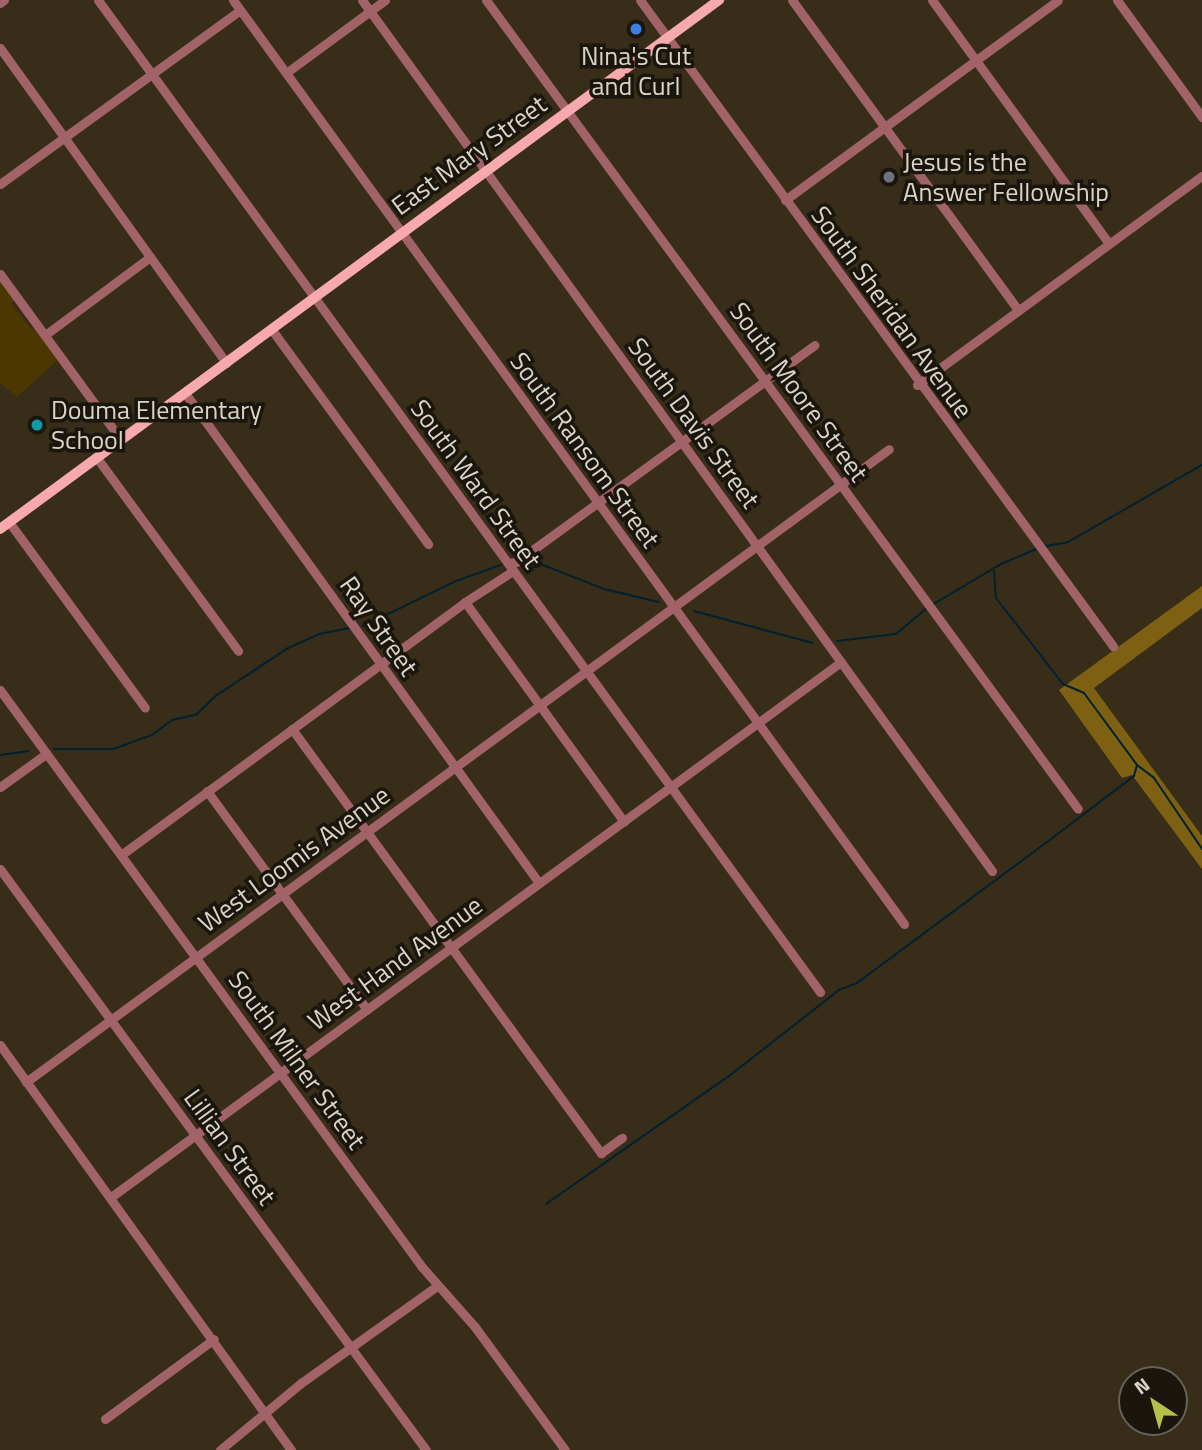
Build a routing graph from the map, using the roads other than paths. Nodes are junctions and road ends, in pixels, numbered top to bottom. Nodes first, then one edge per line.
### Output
1 (98, 0) edge
2 (233, 0) edge
3 (362, 0) edge
4 (385, 0) edge
5 (486, 0) edge
6 (640, 0) edge
7 (719, 0) edge
8 (792, 0) edge
9 (932, 0) edge
10 (1058, 0) edge
11 (1117, 0) edge
12 (240, 10) junction
13 (370, 11) junction
14 (668, 38) junction
15 (0, 48) edge
16 (975, 60) junction
17 (286, 72) junction
18 (152, 75) junction
19 (567, 111) junction
20 (1202, 117) edge
21 (884, 127) junction
22 (66, 139) junction
23 (486, 171) junction
24 (1202, 176) edge
25 (0, 184) edge
26 (785, 200) junction
27 (402, 233) junction
28 (1109, 244) junction
29 (150, 257) junction
30 (0, 274) edge
31 (314, 297) junction
32 (1018, 310) junction
33 (272, 330) junction
34 (45, 335) junction
35 (814, 345) dead end
36 (226, 363) junction
37 (765, 381) junction
38 (918, 385) junction
39 (185, 393) junction
40 (121, 440) junction
41 (682, 442) junction
42 (890, 449) dead end
43 (97, 458) junction
44 (841, 485) junction
45 (598, 502) junction
46 (5, 526) edge
47 (428, 544) dead end
48 (757, 546) junction
49 (510, 567) junction
50 (465, 602) junction
51 (673, 607) junction
52 (1113, 646) dead end
53 (238, 651) dead end
54 (841, 662) junction
55 (380, 665) junction
56 (586, 671) junction
57 (0, 690) edge
58 (540, 705) junction
59 (145, 708) dead end
60 (757, 722) junction
61 (292, 729) junction
62 (46, 754) junction
63 (454, 768) junction
64 (0, 787) edge
65 (670, 787) junction
66 (207, 791) junction
67 (1078, 809) dead end
68 (624, 822) junction
69 (367, 832) junction
70 (121, 855) junction
71 (0, 869) edge
72 (992, 871) dead end
73 (539, 883) junction
74 (282, 894) junction
75 (904, 924) dead end
76 (451, 947) junction
77 (196, 957) junction
78 (820, 992) dead end
79 (366, 1010) junction
80 (111, 1020) junction
81 (0, 1045) edge
82 (280, 1073) junction
83 (26, 1082) junction
84 (195, 1135) junction
85 (622, 1138) dead end
86 (111, 1197) junction
87 (437, 1286) junction
88 (214, 1339) junction
89 (351, 1348) junction
90 (267, 1413) junction
91 (105, 1419) dead end
92 (220, 1450) edge
93 (291, 1450) edge
94 (426, 1450) edge
95 (565, 1450) edge

1 - 18 street, South Ward Street
2 - 12 street, South Ransom Street
3 - 13 street, South Davis Street
4 - 13 street
5 - 19 street, South Moore Street
6 - 14 street, South Sheridan Avenue
7 - 14 main road, East Mary Street
8 - 21 street
9 - 16 street
10 - 16 street
11 - 20 street
12 - 17 street, South Ransom Street
12 - 18 street
13 - 17 street
13 - 23 street, South Davis Street
14 - 19 main road, East Mary Street
14 - 26 street, South Sheridan Avenue
15 - 22 street
16 - 21 street
16 - 28 street
17 - 27 street, South Ransom Street
18 - 22 street
18 - 31 street, South Ward Street
19 - 23 main road, East Mary Street
19 - 37 street, South Moore Street
21 - 26 street
21 - 32 street
22 - 25 street
22 - 29 street
23 - 27 main road, East Mary Street
23 - 41 street, South Davis Street
24 - 28 street
26 - 38 street, South Sheridan Avenue
27 - 31 main road, East Mary Street
27 - 45 street, South Ransom Street
28 - 32 street
29 - 34 street
29 - 36 street
30 - 34 street
31 - 33 main road, East Mary Street
31 - 49 street, South Ward Street
32 - 38 street
33 - 36 main road, East Mary Street
33 - 47 street
34 - 40 street
35 - 37 street
36 - 39 main road, East Mary Street
37 - 41 street
37 - 44 street, South Moore Street
38 - 52 street, South Sheridan Avenue
39 - 40 main road, East Mary Street
39 - 55 street, Ray Street
40 - 43 main road, East Mary Street
41 - 45 street
41 - 48 street, South Davis Street
42 - 44 street, West Loomis Avenue
43 - 46 main road, East Mary Street
43 - 53 street
44 - 48 street, West Loomis Avenue
44 - 67 street, South Moore Street
45 - 49 street
45 - 51 street, South Ransom Street
46 - 59 street
48 - 51 street, West Loomis Avenue
48 - 54 street, South Davis Street
49 - 50 street
49 - 56 street, South Ward Street
50 - 55 street
50 - 58 street
51 - 56 street, West Loomis Avenue
51 - 60 street, South Ransom Street
54 - 60 street, West Hand Avenue
54 - 72 street, South Davis Street
55 - 61 street
55 - 63 street, Ray Street
56 - 58 street, West Loomis Avenue
56 - 65 street, South Ward Street
57 - 62 street, South Milner Street
58 - 63 street, West Loomis Avenue
58 - 68 street
60 - 65 street, West Hand Avenue
60 - 75 street, South Ransom Street
61 - 66 street
61 - 69 street
62 - 64 street
62 - 70 street, South Milner Street
63 - 69 street, West Loomis Avenue
63 - 73 street, Ray Street
65 - 68 street, West Hand Avenue
65 - 78 street, South Ward Street
66 - 70 street
66 - 74 street
68 - 73 street, West Hand Avenue
69 - 74 street, West Loomis Avenue
69 - 76 street
70 - 77 street, South Milner Street
71 - 80 street, Lillian Street
73 - 76 street, West Hand Avenue
74 - 77 street, West Loomis Avenue
74 - 79 street
76 - 79 street, West Hand Avenue
76 - 85 street
77 - 80 street, West Loomis Avenue
77 - 82 street, South Milner Street
79 - 82 street, West Hand Avenue
80 - 83 street, West Loomis Avenue
80 - 84 street, Lillian Street
81 - 83 street
82 - 84 street, West Hand Avenue
82 - 87 street, South Milner Street
83 - 86 street
84 - 86 street, West Hand Avenue
84 - 89 street, Lillian Street
86 - 88 street
87 - 89 street
87 - 95 street, South Milner Street
88 - 90 street
88 - 91 street
89 - 90 street
89 - 94 street, Lillian Street
90 - 92 street
90 - 93 street

